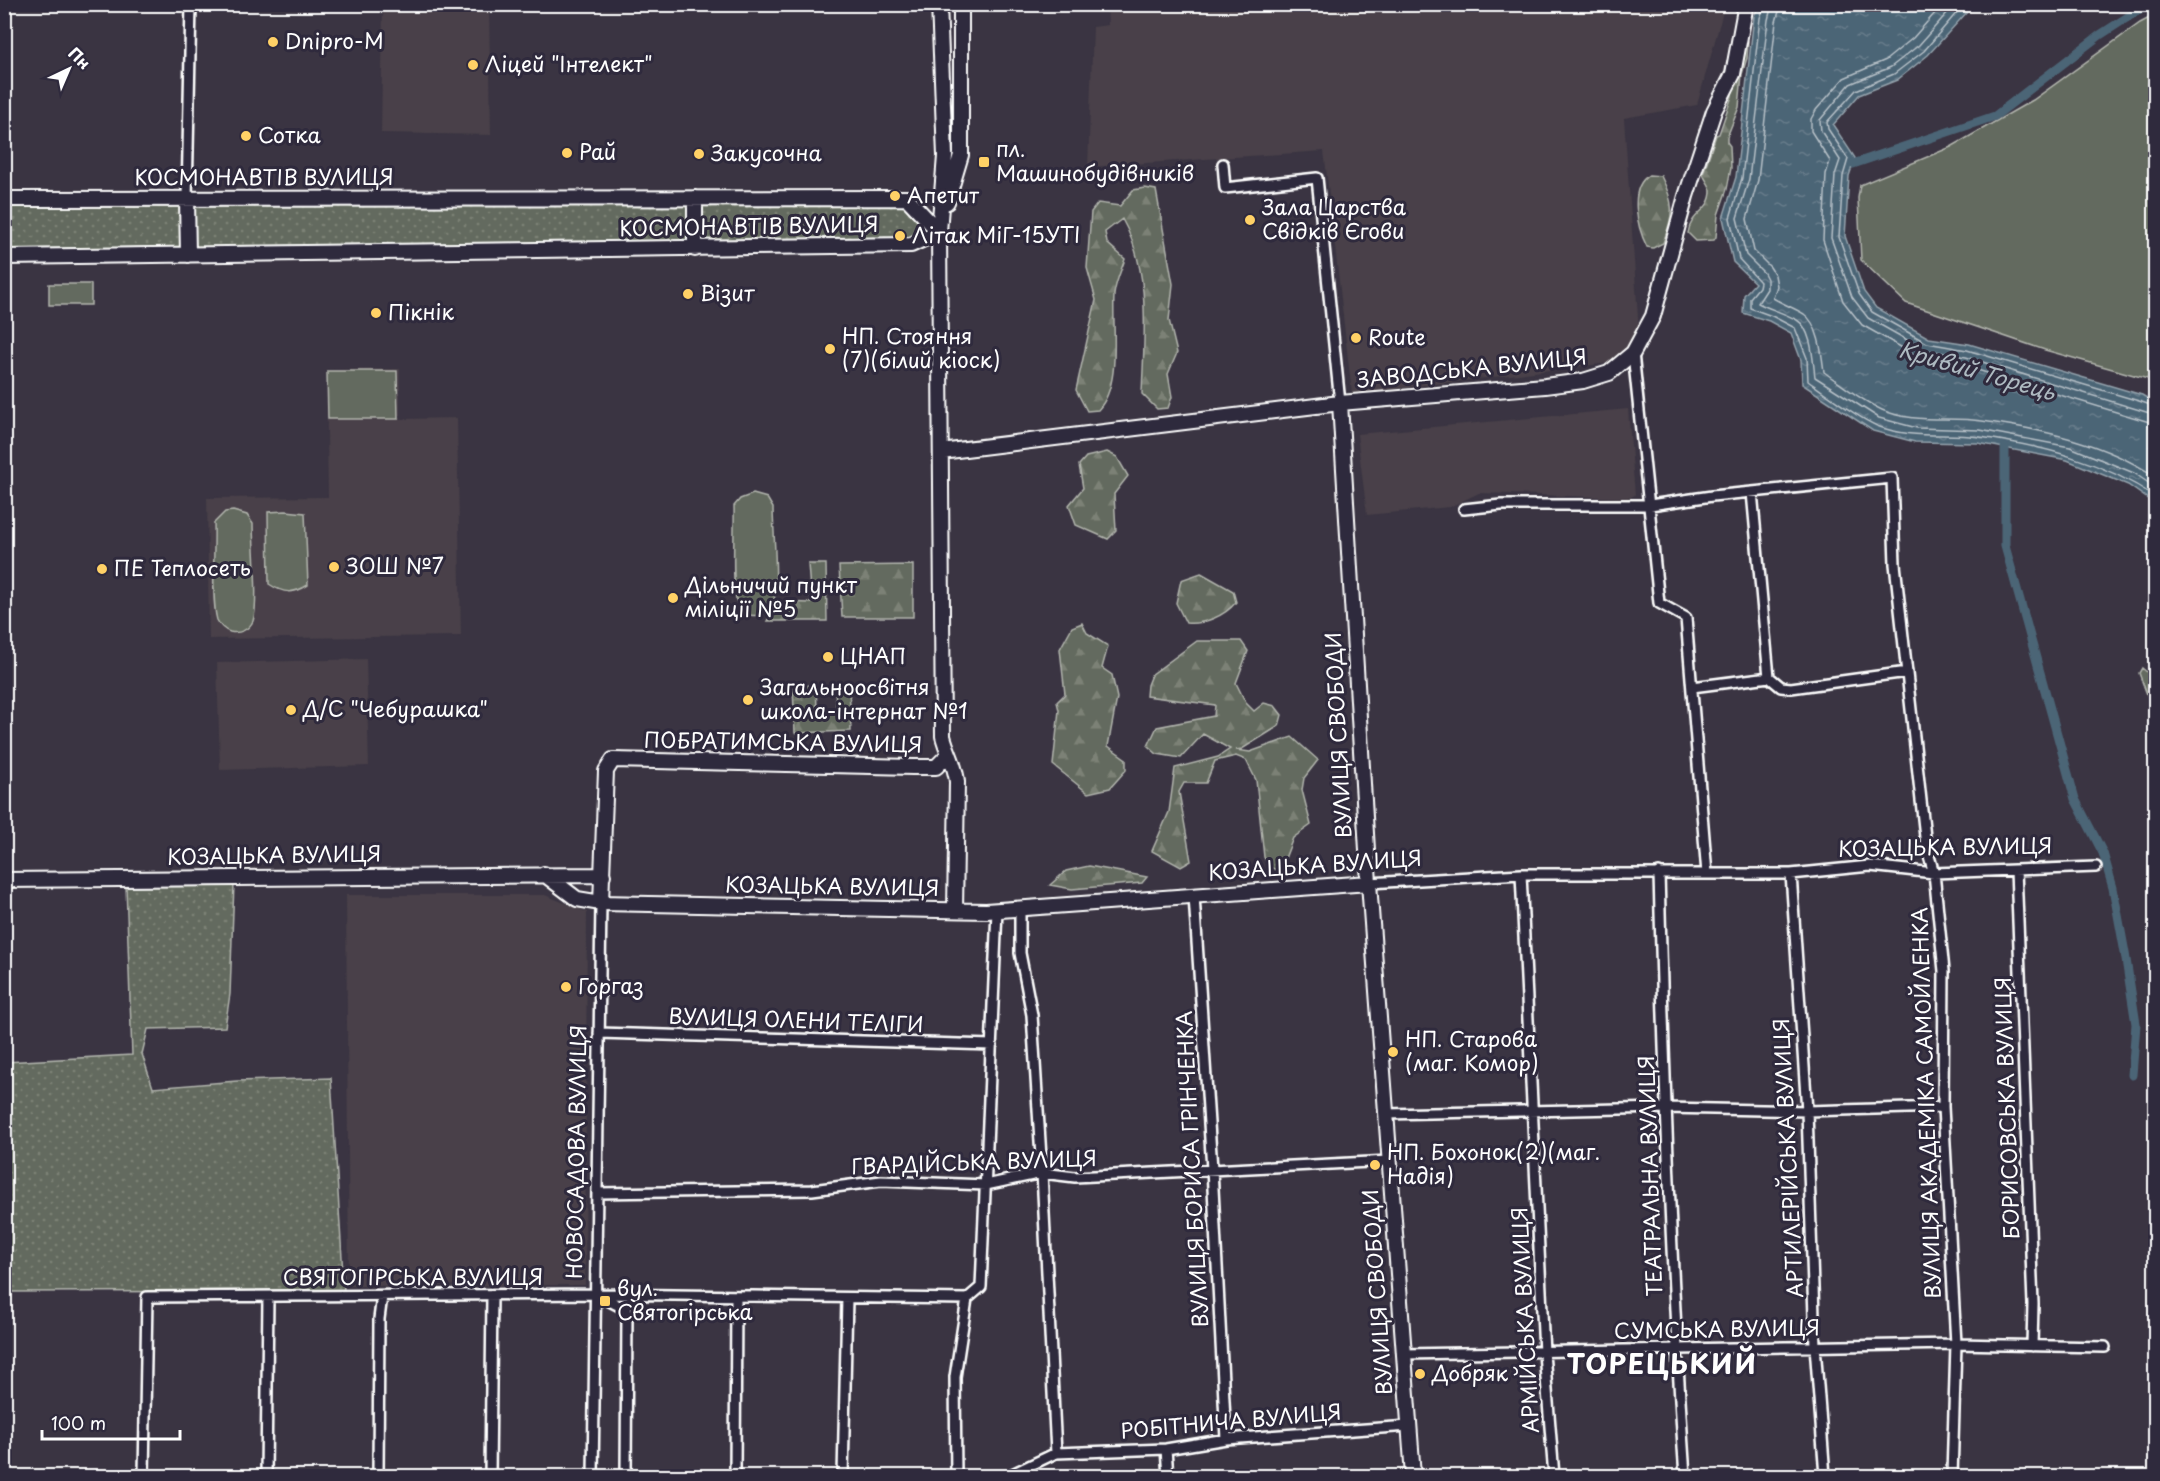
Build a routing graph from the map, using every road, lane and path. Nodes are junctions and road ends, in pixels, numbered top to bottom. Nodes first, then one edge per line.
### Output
1 (191, 4) edge
2 (939, 4) edge
3 (961, 4) edge
4 (1746, 4) edge
5 (1223, 164) dead end
6 (695, 198) junction
7 (187, 199) junction
8 (4, 200) edge
9 (939, 232) junction
10 (695, 249) junction
11 (188, 255) junction
12 (4, 257) edge
13 (1633, 353) junction
14 (1340, 403) junction
15 (941, 452) junction
16 (1752, 492) junction
17 (1650, 505) junction
18 (1464, 509) dead end
19 (1907, 672) junction
20 (1769, 676) junction
21 (1692, 687) junction
22 (948, 755) junction
23 (613, 760) joint
24 (2096, 867) dead end
25 (2016, 870) junction
26 (1659, 873) junction
27 (1707, 873) junction
28 (1934, 873) junction
29 (544, 874) junction
30 (1521, 874) junction
31 (1791, 874) junction
32 (603, 875) junction
33 (4, 880) edge
34 (1369, 883) junction
35 (1194, 896) junction
36 (601, 903) junction
37 (1020, 908) junction
38 (955, 910) junction
39 (998, 910) junction
40 (599, 1032) junction
41 (992, 1046) junction
42 (1943, 1107) junction
43 (1665, 1108) junction
44 (1533, 1111) junction
45 (1808, 1111) junction
46 (1386, 1114) junction
47 (1389, 1161) junction
48 (1212, 1169) junction
49 (1042, 1173) junction
50 (986, 1185) junction
51 (597, 1193) junction
52 (596, 1294) junction
53 (492, 1295) junction
54 (382, 1296) junction
55 (268, 1297) junction
56 (736, 1297) junction
57 (847, 1298) junction
58 (967, 1299) junction
59 (1956, 1344) junction
60 (1815, 1346) junction
61 (2032, 1346) junction
62 (2104, 1347) dead end
63 (1677, 1350) junction
64 (1544, 1353) junction
65 (1404, 1354) junction
66 (1409, 1426) junction
67 (1226, 1439) junction
68 (1166, 1449) junction
69 (1056, 1454) junction
70 (144, 1476) edge
71 (266, 1476) edge
72 (378, 1476) edge
73 (490, 1476) edge
74 (593, 1476) edge
75 (626, 1476) edge
76 (735, 1476) edge
77 (843, 1476) edge
78 (956, 1476) edge
79 (1008, 1476) edge
80 (1168, 1476) edge
81 (1413, 1476) edge
82 (1554, 1476) edge
83 (1685, 1476) edge
84 (1825, 1476) edge
85 (1952, 1476) edge

1 - 7 street
2 - 9 street
3 - 9 street
4 - 13 street, ЗАВОДСЬКА ВУЛИЦЯ
5 - 14 street, ВУЛИЦЯ СВОБОДИ
6 - 7 street, КОСМОНАВТІВ ВУЛИЦЯ
6 - 9 street, КОСМОНАВТІВ ВУЛИЦЯ
6 - 10 street
7 - 8 street, КОСМОНАВТІВ ВУЛИЦЯ
7 - 11 street
9 - 10 street, КОСМОНАВТІВ ВУЛИЦЯ
9 - 15 street
10 - 11 street, КОСМОНАВТІВ ВУЛИЦЯ
11 - 12 street, КОСМОНАВТІВ ВУЛИЦЯ
13 - 14 street, ЗАВОДСЬКА ВУЛИЦЯ
13 - 17 street
14 - 15 street, ЗАВОДСЬКА ВУЛИЦЯ
14 - 34 street, ВУЛИЦЯ СВОБОДИ
15 - 22 street
16 - 17 street, ВУЛИЦЯ АКАДЕМІКА САМОЙЛЕНКА
16 - 19 street, ВУЛИЦЯ АКАДЕМІКА САМОЙЛЕНКА
16 - 20 street
17 - 18 street, ВУЛИЦЯ АКАДЕМІКА САМОЙЛЕНКА
17 - 21 street
19 - 20 street
19 - 28 street, ВУЛИЦЯ АКАДЕМІКА САМОЙЛЕНКА
20 - 21 street
21 - 27 street
22 - 23 street, ПОБРАТИМСЬКА ВУЛИЦЯ
22 - 38 street
23 - 32 street, НОВОСАДОВА ВУЛИЦЯ
24 - 25 street, КОЗАЦЬКА ВУЛИЦЯ
25 - 28 street, КОЗАЦЬКА ВУЛИЦЯ
25 - 61 street, БОРИСОВСЬКА ВУЛИЦЯ
26 - 27 street, КОЗАЦЬКА ВУЛИЦЯ
26 - 30 street, КОЗАЦЬКА ВУЛИЦЯ
26 - 43 street, ТЕАТРАЛЬНА ВУЛИЦЯ
27 - 31 street, КОЗАЦЬКА ВУЛИЦЯ
28 - 31 street, КОЗАЦЬКА ВУЛИЦЯ
28 - 42 street, ВУЛИЦЯ АКАДЕМІКА САМОЙЛЕНКА
29 - 32 street, КОЗАЦЬКА ВУЛИЦЯ
29 - 33 street, КОЗАЦЬКА ВУЛИЦЯ
29 - 36 street, КОЗАЦЬКА ВУЛИЦЯ
30 - 34 street, КОЗАЦЬКА ВУЛИЦЯ
30 - 44 street, АРМІЙСЬКА ВУЛИЦЯ
31 - 45 street, АРТИЛЕРІЙСЬКА ВУЛИЦЯ
32 - 36 street, НОВОСАДОВА ВУЛИЦЯ
34 - 35 street, КОЗАЦЬКА ВУЛИЦЯ
34 - 46 street, ВУЛИЦЯ СВОБОДИ
35 - 37 street, КОЗАЦЬКА ВУЛИЦЯ
35 - 48 street, ВУЛИЦЯ БОРИСА ГРІНЧЕНКА
36 - 38 street, КОЗАЦЬКА ВУЛИЦЯ
36 - 40 street, НОВОСАДОВА ВУЛИЦЯ
37 - 39 street, КОЗАЦЬКА ВУЛИЦЯ
37 - 49 street
38 - 39 street, КОЗАЦЬКА ВУЛИЦЯ
39 - 41 street
40 - 41 street, ВУЛИЦЯ ОЛЕНИ ТЕЛІГИ
40 - 51 street, НОВОСАДОВА ВУЛИЦЯ
41 - 50 street
42 - 45 street
42 - 59 street, ВУЛИЦЯ АКАДЕМІКА САМОЙЛЕНКА
43 - 44 street
43 - 45 street
43 - 63 street, ТЕАТРАЛЬНА ВУЛИЦЯ
44 - 46 street
44 - 64 street, АРМІЙСЬКА ВУЛИЦЯ
45 - 60 street, АРТИЛЕРІЙСЬКА ВУЛИЦЯ
46 - 47 street, ВУЛИЦЯ СВОБОДИ
47 - 48 street, ГВАРДІЙСЬКА ВУЛИЦЯ
47 - 65 street, ВУЛИЦЯ СВОБОДИ
48 - 49 street, ГВАРДІЙСЬКА ВУЛИЦЯ
48 - 67 street, ВУЛИЦЯ БОРИСА ГРІНЧЕНКА
49 - 50 street, ГВАРДІЙСЬКА ВУЛИЦЯ
49 - 69 street
50 - 51 street, ГВАРДІЙСЬКА ВУЛИЦЯ
50 - 58 street
51 - 52 street, НОВОСАДОВА ВУЛИЦЯ
52 - 53 street, СВЯТОГІРСЬКА ВУЛИЦЯ
52 - 56 street, СВЯТОГІРСЬКА ВУЛИЦЯ
52 - 74 street, НОВОСАДОВА ВУЛИЦЯ
52 - 75 street, НОВОСАДОВА ВУЛИЦЯ
53 - 54 street, СВЯТОГІРСЬКА ВУЛИЦЯ
53 - 73 street
54 - 55 street, СВЯТОГІРСЬКА ВУЛИЦЯ
54 - 72 street
55 - 70 street, СВЯТОГІРСЬКА ВУЛИЦЯ
55 - 71 street
56 - 57 street, СВЯТОГІРСЬКА ВУЛИЦЯ
56 - 76 street
57 - 58 street, СВЯТОГІРСЬКА ВУЛИЦЯ
57 - 77 street
58 - 78 street
59 - 60 street, СУМСЬКА ВУЛИЦЯ
59 - 61 street, СУМСЬКА ВУЛИЦЯ
59 - 85 street, ВУЛИЦЯ АКАДЕМІКА САМОЙЛЕНКА
60 - 63 street, СУМСЬКА ВУЛИЦЯ
60 - 84 street, АРТИЛЕРІЙСЬКА ВУЛИЦЯ
61 - 62 street, СУМСЬКА ВУЛИЦЯ
63 - 64 street, СУМСЬКА ВУЛИЦЯ
63 - 83 street, ТЕАТРАЛЬНА ВУЛИЦЯ
64 - 65 street, СУМСЬКА ВУЛИЦЯ
64 - 82 street, АРМІЙСЬКА ВУЛИЦЯ
65 - 66 street, ВУЛИЦЯ СВОБОДИ
66 - 67 street, РОБІТНИЧА ВУЛИЦЯ
66 - 81 street, ВУЛИЦЯ СВОБОДИ
67 - 68 street, РОБІТНИЧА ВУЛИЦЯ
68 - 69 street, РОБІТНИЧА ВУЛИЦЯ
68 - 80 street
69 - 79 street

